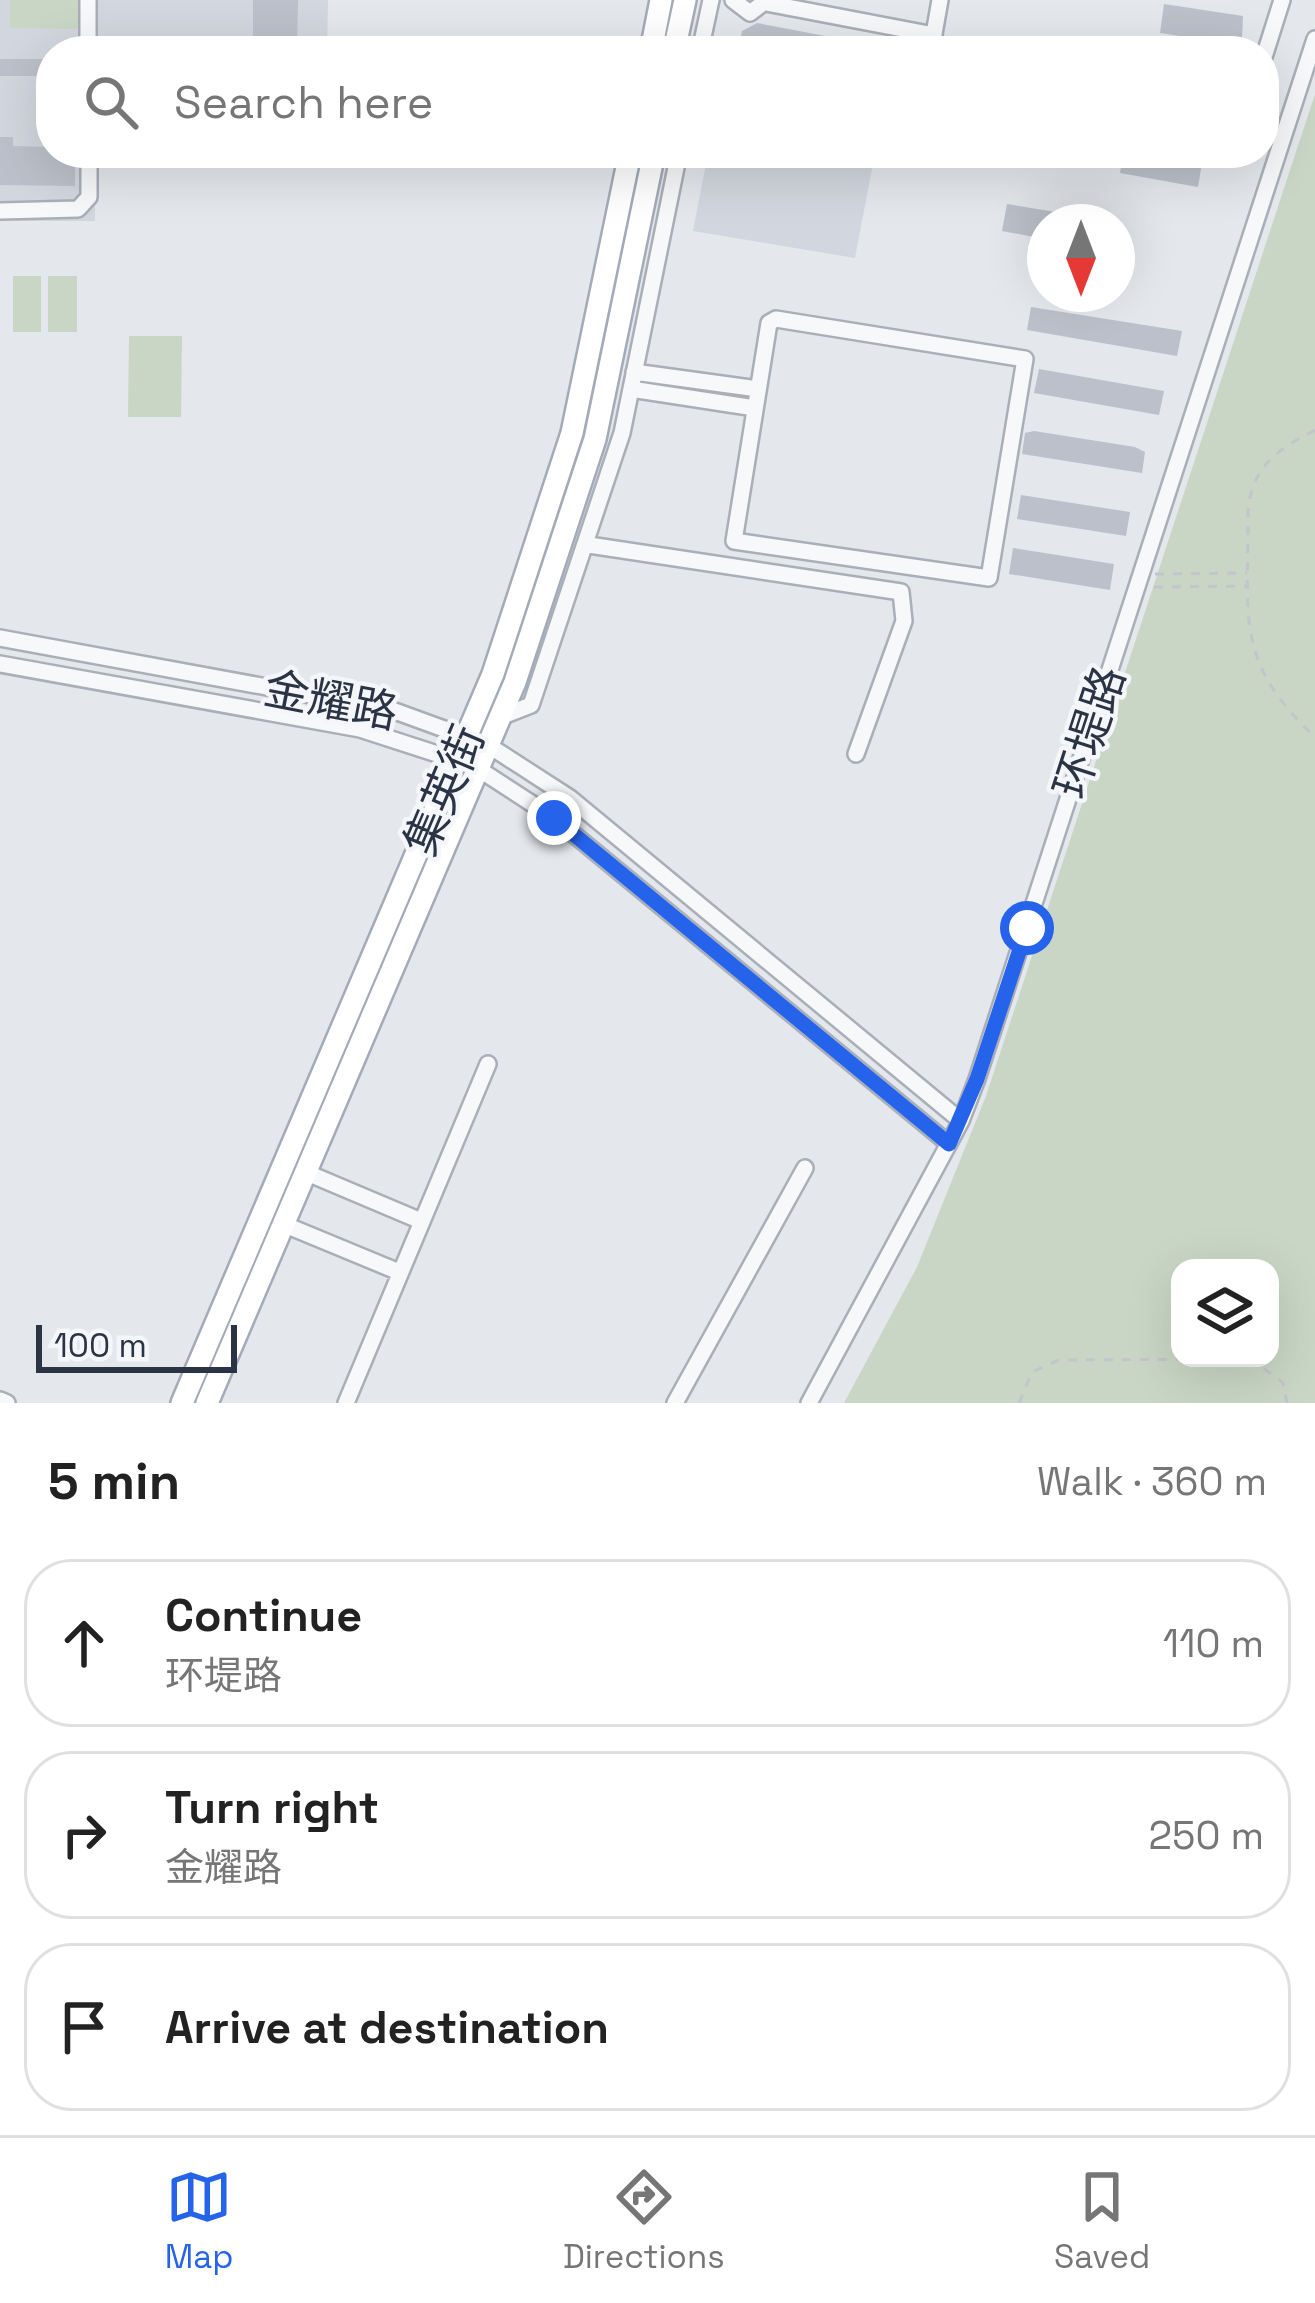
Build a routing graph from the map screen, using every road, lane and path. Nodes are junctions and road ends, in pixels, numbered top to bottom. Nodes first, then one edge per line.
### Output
1 (88, 0) edge
2 (661, 0) edge
3 (685, 0) edge
4 (711, 0) edge
5 (733, 0) edge
6 (940, 0) edge
7 (1282, 0) edge
8 (766, 2) edge
9 (88, 36) edge
10 (654, 36) edge
11 (677, 36) edge
12 (703, 36) edge
13 (904, 36) edge
14 (933, 36) edge
15 (1271, 36) edge
16 (1315, 39) edge
17 (1279, 148) edge
18 (89, 168) edge
19 (627, 168) edge
20 (651, 168) edge
21 (676, 168) edge
22 (1273, 168) edge
23 (0, 211) edge
24 (632, 381) junction
25 (758, 389) junction
26 (755, 408) junction
27 (1315, 430) edge
28 (590, 545) junction
29 (1249, 573) junction
30 (1137, 580) junction
31 (1249, 586) junction
32 (0, 638) edge
33 (0, 664) edge
34 (500, 717) junction
35 (1315, 737) edge
36 (478, 740) junction
37 (856, 754) dead end
38 (468, 763) junction
39 (488, 1064) dead end
40 (961, 1121) junction
41 (949, 1144) junction
42 (805, 1168) dead end
43 (305, 1172) junction
44 (421, 1221) junction
45 (283, 1224) junction
46 (400, 1272) junction
47 (182, 1403) edge
48 (207, 1403) edge
49 (346, 1403) edge
50 (675, 1403) edge
51 (809, 1403) edge
52 (1019, 1403) edge
53 (1287, 1403) edge

1 - 9 street
2 - 10 main road
3 - 11 main road
4 - 12 street
5 - 8 street
6 - 14 street
7 - 15 street
8 - 13 street
16 - 17 street, 环堤路
18 - 23 street
19 - 36 main road, 集英街
20 - 34 main road, 集英街
21 - 24 street
22 - 30 street, 环堤路
24 - 25 street
24 - 26 street
24 - 28 street
25 - 26 street
25 - 26 street
27 - 29 path
28 - 34 street
28 - 37 street
29 - 30 path
29 - 31 path
30 - 31 path
30 - 40 street, 环堤路
31 - 35 path
32 - 36 street, 金耀路
33 - 38 street, 金耀路
34 - 36 main road, 集英街
36 - 38 main road, 集英街
36 - 40 street, 金耀路
38 - 41 street, 金耀路
38 - 43 main road, 集英街
38 - 47 main road, 集英街
39 - 44 street
40 - 41 street, 环堤路
41 - 51 street, 环堤路
42 - 50 street
43 - 44 street
43 - 45 main road, 集英街
44 - 46 street
45 - 46 street
45 - 48 main road, 集英街
46 - 49 street
52 - 53 path

